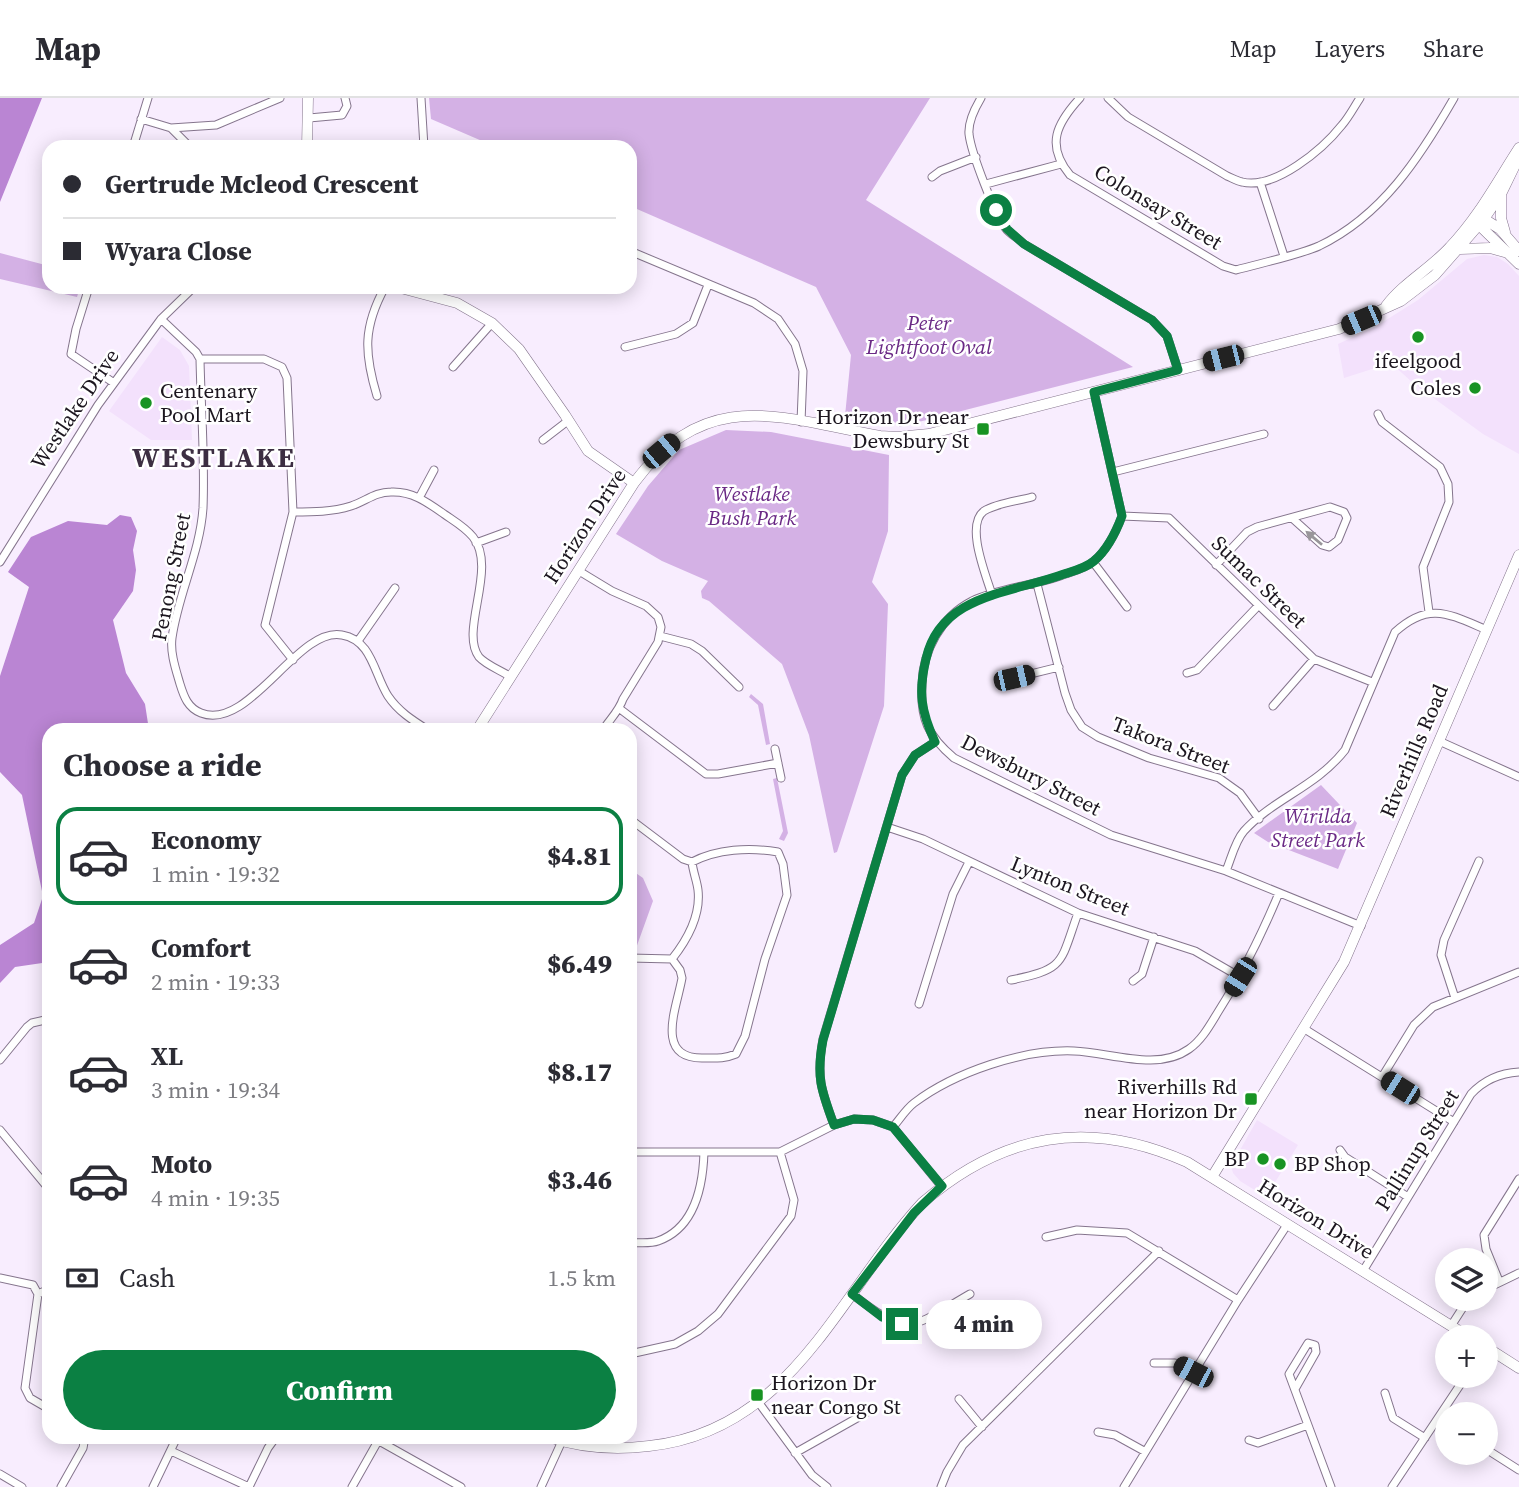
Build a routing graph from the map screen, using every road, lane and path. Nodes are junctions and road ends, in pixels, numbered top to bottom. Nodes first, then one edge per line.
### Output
1 (148, 98) edge
2 (280, 98) edge
3 (307, 98) edge
4 (345, 98) edge
5 (421, 98) edge
6 (981, 98) edge
7 (1080, 98) edge
8 (1108, 98) edge
9 (1360, 98) edge
10 (1454, 98) edge
11 (309, 118) junction
12 (141, 119) junction
13 (194, 127) junction
14 (171, 128) junction
15 (135, 140) edge
16 (183, 140) edge
17 (189, 140) edge
18 (307, 140) edge
19 (424, 140) edge
20 (1519, 148) edge
21 (975, 157) junction
22 (1519, 157) edge
23 (1061, 164) junction
24 (932, 177) dead end
25 (1260, 182) junction
26 (986, 184) junction
27 (1501, 194) junction
28 (1479, 220) junction
29 (1506, 236) junction
30 (1460, 249) junction
31 (1514, 252) edge
32 (637, 254) edge
33 (1283, 256) junction
34 (1519, 264) edge
35 (708, 285) junction
36 (87, 294) edge
37 (187, 294) edge
38 (381, 294) edge
39 (423, 294) edge
40 (1386, 307) junction
41 (161, 319) junction
42 (492, 323) junction
43 (625, 347) dead end
44 (200, 359) junction
45 (453, 367) dead end
46 (1178, 370) junction
47 (114, 383) junction
48 (1094, 392) junction
49 (377, 396) dead end
50 (1378, 414) dead end
51 (569, 420) junction
52 (801, 422) junction
53 (1264, 434) dead end
54 (543, 440) dead end
55 (434, 470) dead end
56 (1113, 472) junction
57 (634, 483) junction
58 (1032, 497) dead end
59 (419, 498) junction
60 (293, 512) junction
61 (1122, 516) junction
62 (1292, 518) junction
63 (506, 532) dead end
64 (476, 544) junction
65 (1519, 555) edge
66 (0, 562) edge
67 (1093, 562) junction
68 (1216, 565) junction
69 (579, 571) junction
70 (1037, 584) junction
71 (395, 588) dead end
72 (992, 595) junction
73 (1258, 606) junction
74 (1127, 607) dead end
75 (1429, 612) junction
76 (1487, 630) junction
77 (660, 636) junction
78 (358, 641) junction
79 (1314, 659) junction
80 (293, 660) junction
81 (1059, 667) junction
82 (1188, 673) dead end
83 (510, 677) junction
84 (1014, 678) dead end
85 (1372, 682) junction
86 (739, 687) dead end
87 (1273, 706) dead end
88 (620, 709) junction
89 (418, 723) edge
90 (481, 723) edge
91 (607, 723) edge
92 (1439, 741) junction
93 (935, 742) junction
94 (775, 748) dead end
95 (778, 763) junction
96 (1519, 776) edge
97 (781, 778) dead end
98 (1259, 819) junction
99 (637, 824) edge
100 (887, 827) junction
101 (1479, 861) dead end
102 (692, 862) junction
103 (969, 862) junction
104 (1226, 871) junction
105 (1279, 893) junction
106 (1078, 913) junction
107 (1361, 926) junction
108 (1154, 937) junction
109 (637, 958) edge
110 (672, 959) junction
111 (1519, 972) edge
112 (1240, 977) junction
113 (1011, 979) dead end
114 (1133, 981) dead end
115 (1455, 998) junction
116 (919, 1004) dead end
117 (42, 1021) edge
118 (1303, 1028) junction
119 (0, 1060) edge
120 (1519, 1072) edge
121 (1382, 1077) junction
122 (1454, 1122) junction
123 (834, 1125) junction
124 (893, 1127) junction
125 (0, 1130) edge
126 (1340, 1150) dead end
127 (637, 1152) edge
128 (704, 1152) junction
129 (780, 1152) junction
130 (1212, 1177) junction
131 (1519, 1179) edge
132 (42, 1181) edge
133 (942, 1186) junction
134 (1408, 1197) junction
135 (1287, 1225) junction
136 (1046, 1237) dead end
137 (637, 1243) edge
138 (1159, 1251) junction
139 (1363, 1271) junction
140 (1519, 1273) edge
141 (0, 1278) edge
142 (1499, 1281) joint
143 (42, 1292) edge
144 (38, 1294) junction
145 (852, 1294) junction
146 (970, 1294) dead end
147 (1238, 1300) junction
148 (1449, 1325) edge
149 (637, 1352) edge
150 (1498, 1355) edge
151 (1154, 1363) dead end
152 (1519, 1368) edge
153 (1193, 1372) junction
154 (1295, 1389) junction
155 (1385, 1393) dead end
156 (958, 1399) dead end
157 (759, 1403) junction
158 (42, 1405) edge
159 (866, 1413) dead end
160 (1435, 1423) edge
161 (1308, 1425) junction
162 (982, 1427) junction
163 (1098, 1432) dead end
164 (1425, 1438) junction
165 (1249, 1440) dead end
166 (84, 1444) edge
167 (174, 1444) edge
168 (271, 1444) edge
169 (373, 1444) edge
170 (384, 1444) edge
171 (561, 1444) edge
172 (580, 1444) edge
173 (171, 1451) junction
174 (1144, 1451) junction
175 (795, 1453) junction
176 (1498, 1457) edge
177 (1519, 1470) edge
178 (0, 1474) edge
179 (1126, 1486) edge
180 (22, 1487) edge
181 (61, 1487) edge
182 (153, 1487) edge
183 (249, 1487) edge
184 (352, 1487) edge
185 (460, 1487) edge
186 (541, 1487) edge
187 (828, 1487) edge
188 (941, 1487) edge
189 (1331, 1487) edge
190 (1392, 1487) edge

1 - 12 street
2 - 13 street
3 - 11 street
4 - 11 street
5 - 19 street
6 - 21 street
7 - 23 street
8 - 25 street
9 - 25 street
10 - 33 street, Colonsay Street
11 - 18 street
12 - 14 street
12 - 15 street
13 - 14 street
13 - 17 street
14 - 16 street
20 - 28 street, Horizon Drive
21 - 24 street
21 - 26 street
22 - 27 street, Horizon Drive
23 - 26 street
23 - 33 street, Colonsay Street
25 - 33 street
26 - 46 street
27 - 28 street, Horizon Drive
27 - 29 street
28 - 29 street
28 - 30 street, Horizon Drive
28 - 31 street
28 - 40 street, Horizon Drive
29 - 31 street
30 - 31 street
30 - 40 street, Horizon Drive
31 - 34 street
32 - 35 street
35 - 43 street
35 - 52 street
36 - 47 street
37 - 41 street, Westlake Drive
38 - 49 street
39 - 42 street
40 - 46 street, Horizon Drive
41 - 44 street
41 - 47 street, Westlake Drive
42 - 45 street
42 - 51 street
44 - 60 street
44 - 80 street, Penong Street
46 - 48 street, Horizon Drive
47 - 66 street, Westlake Drive
48 - 52 street, Horizon Drive
48 - 56 street
50 - 75 street
51 - 54 street
51 - 57 street
52 - 57 street, Horizon Drive
53 - 56 street
55 - 59 street
56 - 61 street
57 - 69 street, Horizon Drive
58 - 72 street
59 - 60 street
59 - 64 street
60 - 80 street
61 - 67 street
61 - 68 street, Sumac Street
62 -> 62 street
62 - 68 street
63 - 64 street
64 - 83 street
65 - 76 street, Riverhills Road
67 - 70 street, Dewsbury Street
67 - 74 street
68 - 73 street, Sumac Street
69 - 77 street
69 - 83 street, Horizon Drive
70 - 72 street, Dewsbury Street
70 - 81 street, Takora Street
71 - 78 street
72 - 93 street, Dewsbury Street
73 - 79 street, Sumac Street
73 - 82 street
75 - 76 street
75 - 85 street
76 - 92 street, Riverhills Road
77 - 86 street
77 - 88 street
78 - 80 street, Penong Street
78 - 89 street
79 - 85 street, Sumac Street
79 - 87 street
81 - 84 street
81 - 98 street, Takora Street
83 - 90 street, Horizon Drive
85 - 98 street
88 - 91 street
88 - 95 street
92 - 96 street
92 - 107 street, Riverhills Road
93 - 100 street
93 - 104 street, Dewsbury Street
94 - 95 street
95 - 97 street
98 - 104 street
99 - 102 street
100 - 103 street, Lynton Street
100 - 123 street
101 - 115 street
102 - 110 street
102 - 110 street
103 - 106 street, Lynton Street
103 - 116 street
104 - 105 street, Dewsbury Street
105 - 107 street, Dewsbury Street
105 - 112 street
106 - 108 street, Lynton Street
106 - 113 street
107 - 118 street, Riverhills Road
108 - 112 street, Lynton Street
108 - 114 street
109 - 110 street
111 - 115 street
112 - 124 street
115 - 121 street
117 - 119 street
118 - 121 street
118 - 130 street, Riverhills Road
120 - 122 street, Pallinup Street
121 - 122 street
122 - 134 street, Pallinup Street
123 - 124 street
123 - 129 street
124 - 133 street
125 - 132 street
126 - 134 street
127 - 128 street
128 - 129 street
128 - 137 street
129 - 149 street
130 - 133 street, Horizon Drive
130 - 135 street, Horizon Drive
131 - 142 street
133 - 145 street, Horizon Drive
134 - 139 street, Pallinup Street
135 - 139 street, Horizon Drive
135 - 147 street
136 - 138 street
138 - 147 street
138 - 162 street
139 - 148 street, Horizon Drive
140 - 142 street
141 - 144 street
143 - 144 street
144 - 158 street
145 - 146 street
145 - 157 street, Horizon Drive
147 - 153 street
150 - 152 street
151 - 153 street
153 - 174 street
154 - 154 street
154 - 161 street
155 - 164 street
156 - 162 street
157 - 172 street, Horizon Drive
157 - 175 street
159 - 175 street
160 - 164 street
161 - 165 street
161 - 189 street
162 - 188 street
163 - 174 street
164 - 190 street
166 - 181 street
167 - 173 street
168 - 183 street
169 - 184 street
170 - 185 street
171 - 186 street
173 - 182 street
173 - 183 street
174 - 179 street
175 - 187 street
176 - 177 street
178 - 180 street

